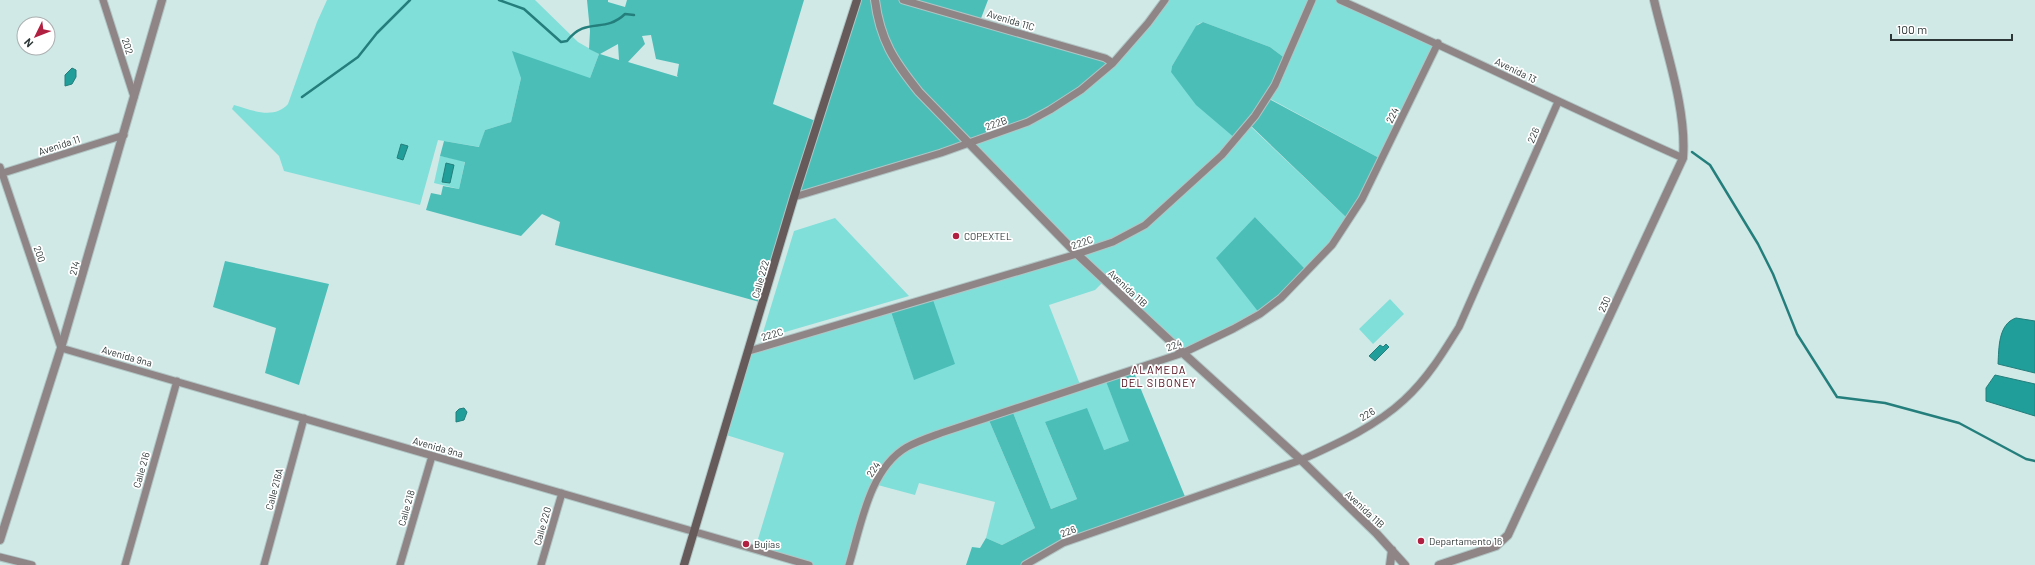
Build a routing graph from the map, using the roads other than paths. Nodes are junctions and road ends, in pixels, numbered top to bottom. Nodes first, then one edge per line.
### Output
1 (103, 0) edge
2 (162, 0) edge
3 (857, 0) edge
4 (875, 0) edge
5 (903, 0) edge
6 (1165, 0) edge
7 (1312, 0) edge
8 (1340, 0) edge
9 (1654, 0) edge
10 (1438, 44) junction
11 (1113, 63) junction
12 (134, 97) junction
13 (1558, 102) junction
14 (124, 135) junction
15 (967, 143) junction
16 (1683, 158) junction
17 (1, 172) edge
18 (794, 197) junction
19 (1077, 254) junction
20 (61, 348) junction
21 (749, 351) junction
22 (1183, 353) junction
23 (177, 381) junction
24 (304, 418) junction
25 (432, 456) junction
26 (1301, 460) junction
27 (562, 493) junction
28 (694, 532) junction
29 (0, 540) edge
30 (1392, 550) junction
31 (0, 557) edge
32 (32, 565) edge
33 (124, 565) edge
34 (264, 565) edge
35 (400, 565) edge
36 (541, 565) edge
37 (684, 565) edge
38 (809, 565) edge
39 (849, 565) edge
40 (1025, 565) edge
41 (1390, 565) edge
42 (1405, 565) edge
43 (1439, 565) edge

1 - 12 street, 202
2 - 12 street, 214
3 - 18 main road, Calle 222
4 - 15 street, Avenida 11B
5 - 11 street, Avenida 11C
6 - 11 street, 222B
7 - 19 street, 222C
8 - 10 street, Avenida 13
9 - 16 street, 230
10 - 13 street, Avenida 13
10 - 22 street, 224
11 - 15 street, 222B
12 - 14 street, 214
13 - 16 street, Avenida 13
13 - 26 street, 226
14 - 17 street, Avenida 11
14 - 20 street, 214
15 - 18 street, 222B
15 - 19 street, Avenida 11B
16 - 43 street, 230
17 - 20 street, 200
18 - 21 main road, Calle 222
19 - 21 street, 222C
19 - 22 street, Avenida 11B
20 - 23 street, Avenida 9na
20 - 29 street, 214
21 - 28 main road, Calle 222
22 - 26 street, Avenida 11B
22 - 39 street, 224
23 - 24 street, Avenida 9na
23 - 33 street, Calle 216
24 - 25 street, Avenida 9na
24 - 34 street, Calle 216A
25 - 27 street, Avenida 9na
25 - 35 street, Calle 218
26 - 30 street, Avenida 11B
26 - 40 street, 226
27 - 28 street, Avenida 9na
27 - 36 street, Calle 220
28 - 37 main road, Calle 222
28 - 38 street, Avenida 9na
30 - 41 street
30 - 42 street, Avenida 11B
31 - 32 street

